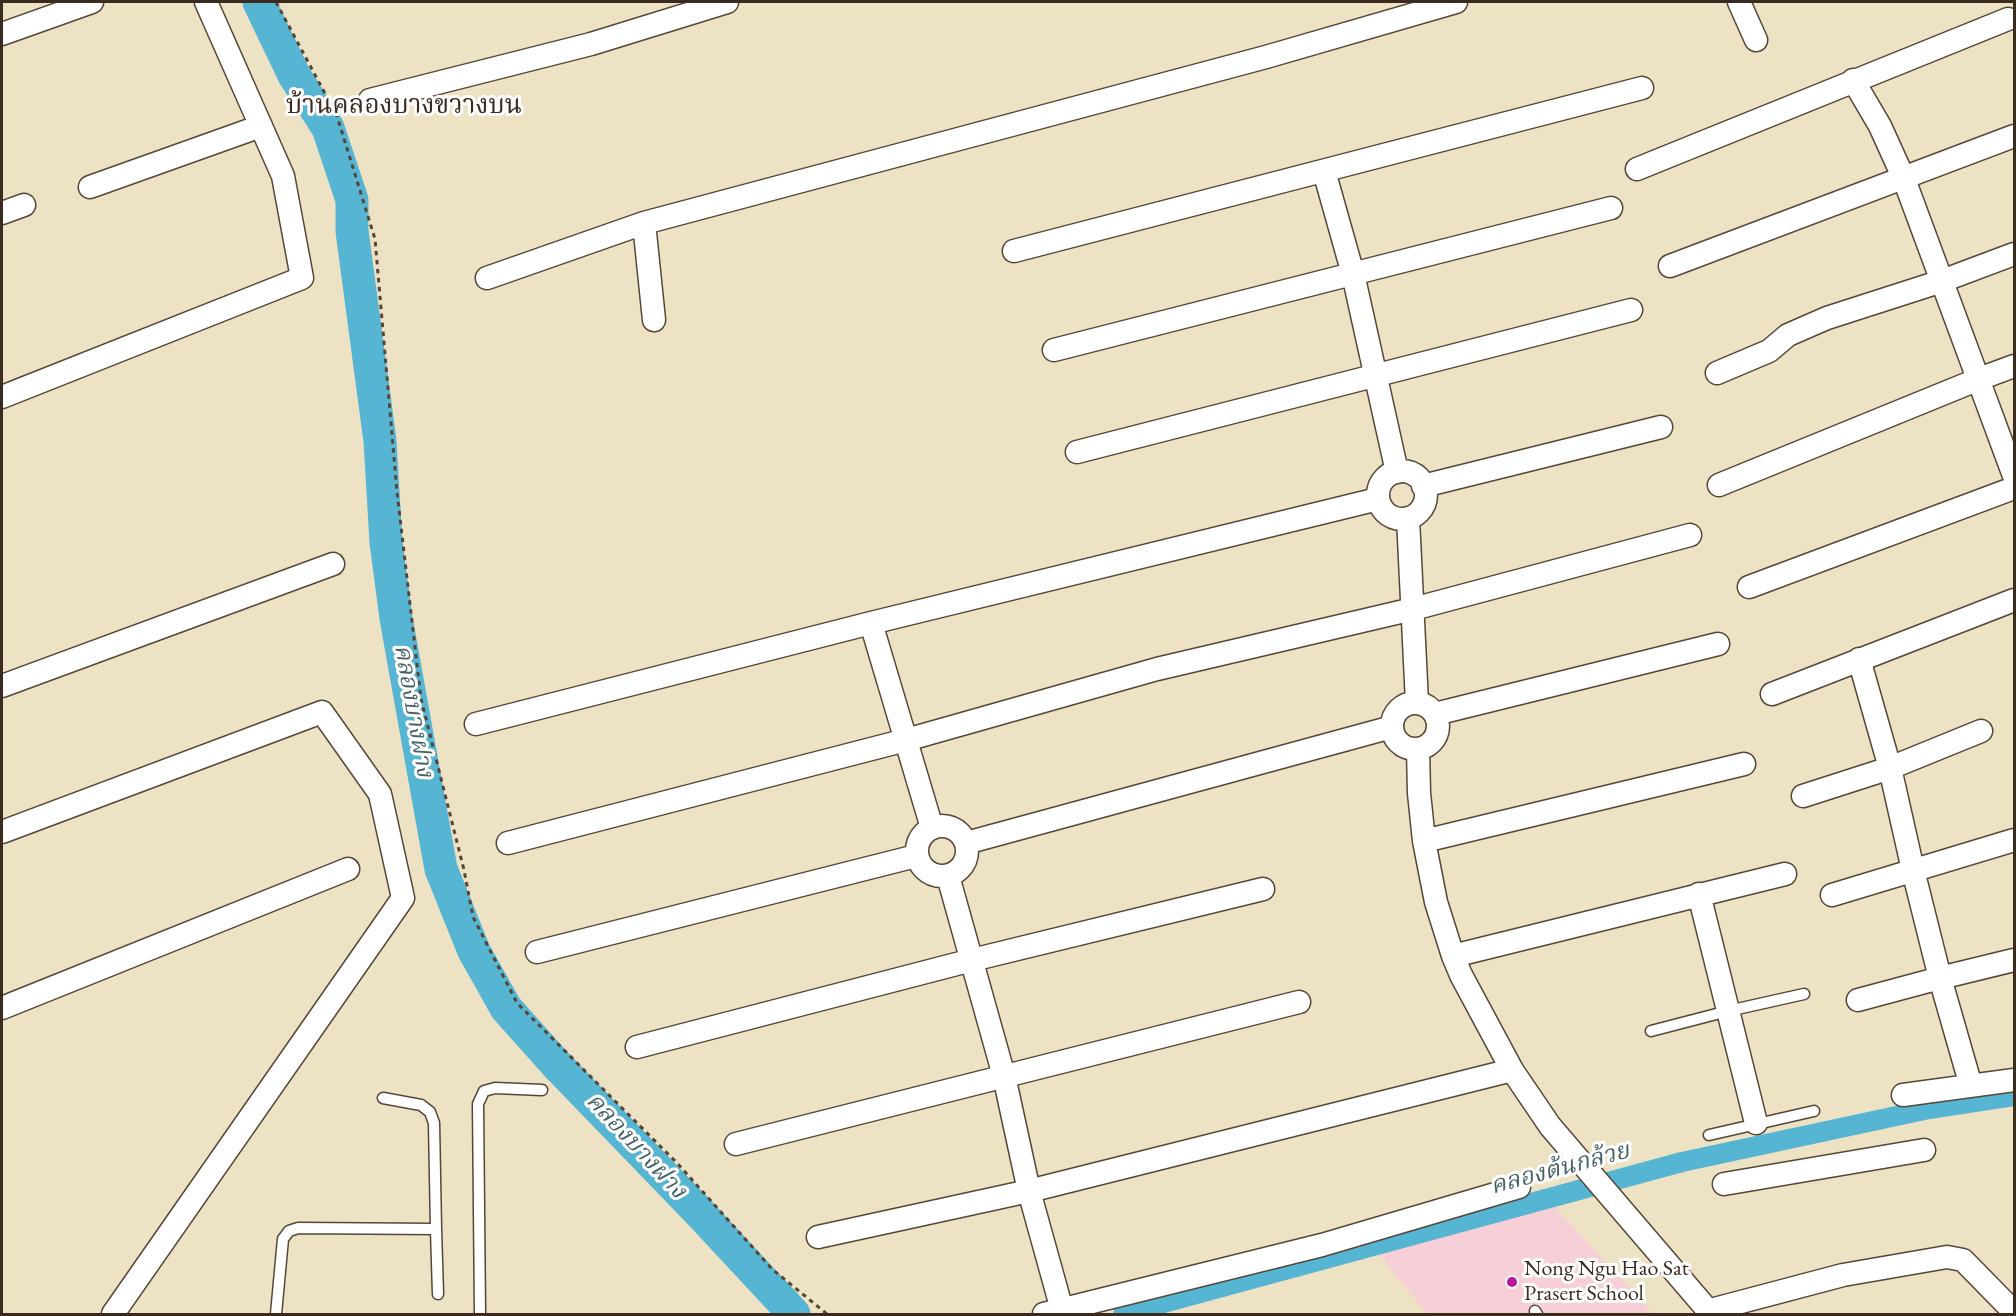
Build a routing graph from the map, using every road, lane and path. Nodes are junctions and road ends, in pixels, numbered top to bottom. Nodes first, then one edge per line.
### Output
1 (92, 2) edge
2 (206, 2) edge
3 (276, 2) edge
4 (726, 2) edge
5 (1455, 2) edge
6 (1739, 2) edge
7 (2008, 19) dead end
8 (2, 34) edge
9 (1756, 40) dead end
10 (1853, 80) junction
11 (1642, 88) dead end
12 (370, 100) dead end
13 (261, 126) junction
14 (2014, 136) edge
15 (1637, 170) dead end
16 (1324, 171) junction
17 (1904, 179) junction
18 (90, 187) dead end
19 (24, 205) dead end
20 (1611, 208) dead end
21 (2, 213) edge
22 (644, 223) junction
23 (1014, 251) dead end
24 (2014, 254) edge
25 (1670, 266) dead end
26 (1353, 274) junction
27 (487, 278) dead end
28 (1942, 281) junction
29 (1631, 310) dead end
30 (654, 320) dead end
31 (1054, 350) dead end
32 (2014, 366) edge
33 (1717, 373) dead end
34 (1376, 376) junction
35 (1979, 379) junction
36 (2, 397) edge
37 (1661, 427) dead end
38 (1077, 452) dead end
39 (1397, 472) junction
40 (2014, 476) edge
41 (1719, 485) dead end
42 (1423, 486) junction
43 (2014, 488) edge
44 (1378, 499) junction
45 (1408, 518) junction
46 (1690, 535) dead end
47 (333, 564) dead end
48 (1749, 587) dead end
49 (2014, 600) edge
50 (1413, 609) junction
51 (871, 623) junction
52 (1718, 644) dead end
53 (1860, 659) junction
54 (2, 686) edge
55 (1772, 694) dead end
56 (1426, 709) junction
57 (477, 724) dead end
58 (1392, 727) junction
59 (1981, 731) dead end
60 (906, 740) junction
61 (1418, 749) junction
62 (1744, 764) dead end
63 (1890, 768) junction
64 (1803, 796) dead end
65 (932, 828) junction
66 (2, 832) edge
67 (2014, 840) edge
68 (1424, 841) junction
69 (508, 843) dead end
70 (966, 843) junction
71 (916, 856) junction
72 (348, 869) dead end
73 (1913, 870) junction
74 (1785, 874) dead end
75 (948, 876) junction
76 (1263, 888) dead end
77 (1699, 894) junction
78 (1832, 895) dead end
79 (537, 952) dead end
80 (1453, 956) junction
81 (972, 960) junction
82 (2014, 960) edge
83 (1940, 978) junction
84 (1804, 994) dead end
85 (1858, 1000) dead end
86 (1299, 1002) dead end
87 (2, 1008) edge
88 (1728, 1011) junction
89 (1651, 1031) dead end
90 (637, 1047) dead end
91 (1512, 1070) junction
92 (1004, 1076) junction
93 (2014, 1080) edge
94 (1971, 1086) junction
95 (542, 1090) dead end
96 (1903, 1095) dead end
97 (383, 1098) dead end
98 (1814, 1111) dead end
99 (1756, 1123) junction
100 (1709, 1135) dead end
101 (735, 1144) dead end
102 (1924, 1149) dead end
103 (1724, 1184) dead end
104 (1519, 1187) dead end
105 (1029, 1191) junction
106 (436, 1229) junction
107 (818, 1237) dead end
108 (438, 1294) dead end
109 (1053, 1312) edge
110 (2014, 1312) edge
111 (1709, 1313) edge
112 (114, 1314) edge
113 (276, 1314) edge
114 (480, 1314) edge
115 (827, 1314) edge

1 - 8 street
2 - 13 street
3 - 115 path
4 - 12 street
5 - 22 street
6 - 9 street
7 - 10 street
10 - 15 street
10 - 17 street
11 - 16 street
13 - 18 street
13 - 36 street
14 - 17 street
16 - 23 street
16 - 26 street
17 - 25 street
17 - 28 street
19 - 21 street
20 - 26 street
22 - 27 street
22 - 30 street
24 - 28 street
26 - 31 street
26 - 34 street
28 - 33 street
28 - 35 street
29 - 34 street
32 - 35 street
34 - 38 street
34 - 39 street
35 - 40 street
35 - 41 street
37 - 42 street
39 - 42 street
39 - 44 street
42 - 45 street
43 - 48 street
44 - 45 street
44 - 51 street
45 - 50 street
46 - 50 street
47 - 54 street
49 - 53 street
50 - 56 street
50 - 60 street
51 - 57 street
51 - 60 street
52 - 56 street
53 - 55 street
53 - 63 street
56 - 58 street
56 - 61 street
58 - 61 street
58 - 70 street
59 - 63 street
60 - 65 street
60 - 69 street
61 - 68 street
62 - 68 street
63 - 64 street
63 - 73 street
65 - 70 street
65 - 71 street
66 - 112 street
67 - 73 street
68 - 80 street
70 - 75 street
71 - 75 street
71 - 79 street
72 - 87 street
73 - 78 street
73 - 83 street
74 - 77 street
75 - 81 street
76 - 81 street
77 - 80 street
77 - 88 street
80 - 91 street
81 - 90 street
81 - 92 street
82 - 83 street
83 - 85 street
83 - 94 street
84 - 88 lane
86 - 92 street
88 - 89 lane
88 - 99 street
91 - 105 street
91 - 111 street
92 - 101 street
92 - 105 street
93 - 94 street
94 - 96 street
95 - 114 lane
97 - 106 lane
98 - 99 lane
99 - 100 lane
102 - 103 street
104 - 109 street
105 - 107 street
105 - 109 street
106 - 108 lane
106 - 113 lane
110 - 111 street

